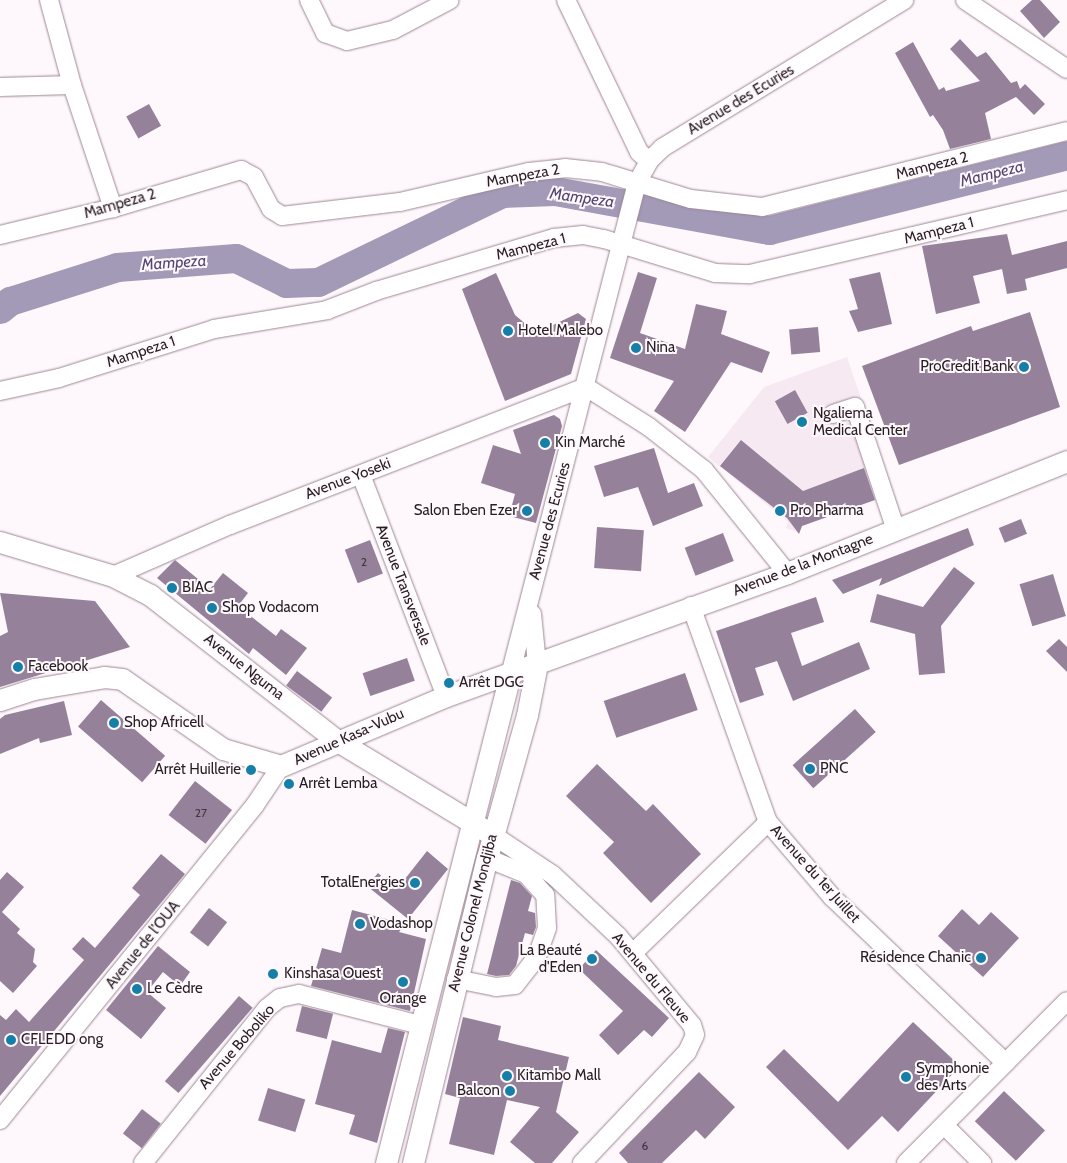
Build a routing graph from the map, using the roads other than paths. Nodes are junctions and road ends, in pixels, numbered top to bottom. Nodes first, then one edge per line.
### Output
1 (49, 0) edge
2 (309, 0) edge
3 (450, 0) edge
4 (566, 0) edge
5 (904, 0) edge
6 (965, 0) edge
7 (1067, 69) edge
8 (72, 85) junction
9 (0, 87) edge
10 (1067, 131) edge
11 (649, 161) junction
12 (636, 190) junction
13 (1067, 200) edge
14 (113, 208) junction
15 (0, 234) edge
16 (623, 242) junction
17 (586, 386) junction
18 (0, 391) edge
19 (833, 414) dead end
20 (1067, 461) edge
21 (361, 475) junction
22 (896, 530) junction
23 (0, 542) edge
24 (787, 572) junction
25 (113, 576) junction
26 (532, 593) junction
27 (691, 606) junction
28 (537, 664) junction
29 (510, 675) junction
30 (446, 696) junction
31 (0, 700) edge
32 (336, 740) junction
33 (281, 766) junction
34 (768, 822) junction
35 (474, 823) junction
36 (493, 835) junction
37 (487, 858) junction
38 (633, 953) junction
39 (456, 979) junction
40 (1067, 1001) edge
41 (420, 1025) junction
42 (1006, 1063) junction
43 (0, 1120) edge
44 (944, 1125) junction
45 (143, 1163) edge
46 (386, 1163) edge
47 (413, 1163) edge
48 (582, 1163) edge
49 (906, 1163) edge
50 (982, 1163) edge

1 - 8 street
2 - 3 street
4 - 11 street
5 - 11 street, Avenue des Ecuries
6 - 7 street
8 - 9 street
8 - 14 street
10 - 12 street, Mampeza 2
11 - 12 street, Avenue des Ecuries
12 - 14 street, Mampeza 2
12 - 16 street, Avenue des Ecuries
13 - 16 street, Mampeza 1
14 - 15 street, Mampeza 2
16 - 17 street, Avenue des Ecuries
16 - 18 street, Mampeza 1
17 - 21 street, Avenue Yoseki
17 - 24 street
17 - 26 street, Avenue des Ecuries
19 - 22 street
20 - 22 main road, Avenue de la Montagne
21 - 25 street, Avenue Yoseki
21 - 30 street, Avenue Transversale
22 - 24 main road, Avenue de la Montagne
23 - 25 main road, Avenue Nguma
24 - 27 main road, Avenue de la Montagne
25 - 32 main road, Avenue Nguma
26 - 28 street, Avenue des Ecuries
26 - 29 street, Avenue des Ecuries
27 - 28 main road, Avenue de la Montagne
27 - 34 street, Avenue du 1er Juillet
28 - 29 main road, Avenue Kasa-Vubu
28 - 36 main road, Avenue Colonel Mondjiba
29 - 30 main road, Avenue Kasa-Vubu
29 - 35 main road, Avenue Colonel Mondjiba
30 - 32 main road, Avenue Kasa-Vubu
31 - 33 main road, Avenue Kasa-Vubu
32 - 33 main road, Avenue Kasa-Vubu
32 - 35 main road, Avenue Nguma
33 - 43 street, Avenue de l’OUA
34 - 38 street
34 - 42 street, Avenue du 1er Juillet
35 - 36 main road, Avenue Nguma
35 - 41 main road, Avenue Colonel Mondjiba
36 - 37 main road, Avenue Colonel Mondjiba
36 - 38 street, Avenue du Fleuve
37 - 39 main road, Avenue Colonel Mondjiba
37 - 39 street
38 - 48 street, Avenue du Fleuve
39 - 47 main road, Avenue Colonel Mondjiba
40 - 42 street
41 - 45 street, Avenue Boboliko
41 - 46 main road, Avenue Colonel Mondjiba
42 - 44 street
44 - 49 street
44 - 50 street

